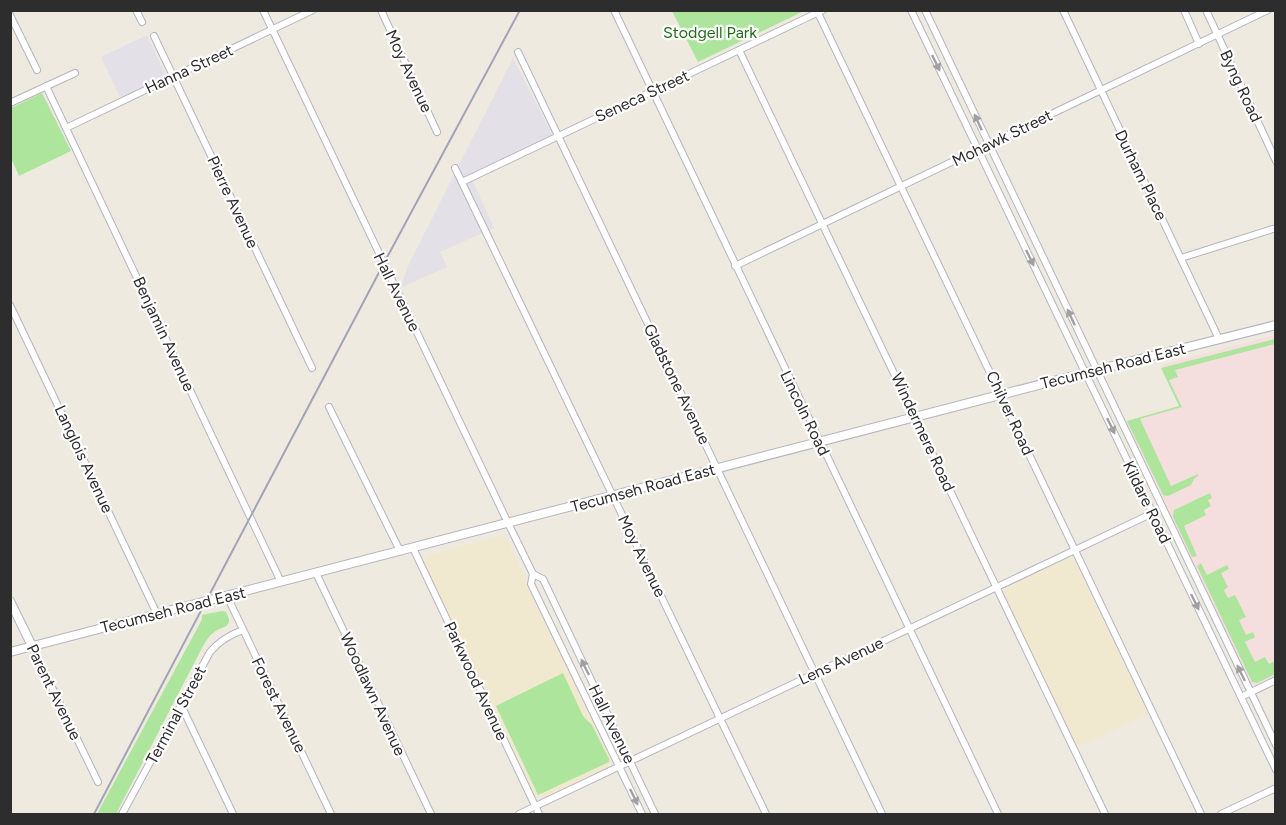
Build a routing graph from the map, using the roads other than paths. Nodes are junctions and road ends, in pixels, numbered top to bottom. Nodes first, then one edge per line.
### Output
1 (136, 10) edge
2 (263, 10) edge
3 (313, 10) edge
4 (381, 10) edge
5 (614, 10) edge
6 (911, 10) edge
7 (925, 10) edge
8 (1063, 10) edge
9 (1184, 10) edge
10 (1206, 10) edge
11 (1268, 10) edge
12 (820, 12) edge
13 (10, 15) edge
14 (142, 22) dead end
15 (272, 30) junction
16 (1217, 35) junction
17 (154, 36) dead end
18 (1199, 44) junction
19 (739, 50) junction
20 (518, 52) dead end
21 (37, 70) dead end
22 (75, 73) dead end
23 (174, 77) junction
24 (46, 86) junction
25 (652, 91) junction
26 (1101, 91) junction
27 (10, 103) edge
28 (66, 128) junction
29 (437, 132) dead end
30 (558, 136) junction
31 (989, 144) junction
32 (978, 150) junction
33 (1275, 161) edge
34 (455, 168) dead end
35 (462, 182) junction
36 (902, 186) junction
37 (823, 224) junction
38 (1275, 228) edge
39 (1029, 229) junction
40 (1019, 234) junction
41 (1181, 258) junction
42 (735, 266) junction
43 (10, 304) edge
44 (1275, 325) edge
45 (1219, 339) junction
46 (312, 368) dead end
47 (1096, 370) junction
48 (1085, 373) junction
49 (1001, 395) junction
50 (329, 407) dead end
51 (915, 417) junction
52 (819, 442) junction
53 (717, 469) junction
54 (612, 496) junction
55 (1162, 508) junction
56 (1152, 513) junction
57 (508, 523) junction
58 (413, 548) junction
59 (1075, 550) junction
60 (400, 551) junction
61 (316, 573) junction
62 (533, 574) junction
63 (281, 582) junction
64 (997, 587) junction
65 (226, 596) junction
66 (10, 601) edge
67 (158, 614) junction
68 (909, 629) junction
69 (243, 630) junction
70 (32, 646) junction
71 (10, 652) edge
72 (815, 674) junction
73 (1275, 680) edge
74 (1250, 692) junction
75 (1241, 697) junction
76 (181, 705) junction
77 (720, 719) junction
78 (1275, 745) edge
79 (630, 762) junction
80 (619, 767) junction
81 (1275, 770) edge
82 (98, 782) dead end
83 (1275, 788) edge
84 (535, 807) junction
85 (122, 814) edge
86 (233, 814) edge
87 (331, 814) edge
88 (431, 814) edge
89 (519, 814) edge
90 (539, 814) edge
91 (642, 814) edge
92 (655, 814) edge
93 (766, 814) edge
94 (882, 814) edge
95 (998, 814) edge
96 (1105, 814) edge
97 (1201, 814) edge
98 (1221, 814) edge

1 - 14 street
2 - 15 street, Hall Avenue
3 - 15 street, Hanna Street
4 - 29 street, Moy Avenue
5 - 25 street, Lincoln Road
6 -> 32 street, Kildare Road
31 -> 7 street, Kildare Road
8 - 26 street, Durham Place
9 - 18 street, Byng Road
10 - 16 street, Byng Road
11 - 16 street, Mohawk Street
12 - 19 street, Seneca Street
12 - 36 street, Chilver Road
13 - 21 street
15 - 23 street, Hanna Street
15 - 57 street, Hall Avenue
16 - 18 street, Mohawk Street
16 - 33 street, Byng Road
17 - 23 street, Pierre Avenue
18 - 26 street, Mohawk Street
19 - 25 street, Seneca Street
19 - 37 street, Windermere Road
20 - 30 street, Gladstone Avenue
22 - 24 street
23 - 28 street, Hanna Street
23 - 46 street, Pierre Avenue
24 - 27 street
24 - 28 street, Benjamin Avenue
25 - 30 street, Seneca Street
25 - 42 street, Lincoln Road
26 - 31 street, Mohawk Street
26 - 41 street, Durham Place
28 - 63 street, Benjamin Avenue
30 - 35 street, Seneca Street
30 - 53 street, Gladstone Avenue
31 - 32 street, Mohawk Street
31 - 39 street, Kildare Road
32 - 36 street, Mohawk Street
32 - 40 street, Kildare Road
34 - 35 street, Moy Avenue
35 - 54 street, Moy Avenue
36 - 37 street, Mohawk Street
36 - 49 street, Chilver Road
37 - 42 street, Mohawk Street
37 - 51 street, Windermere Road
38 - 41 street
39 - 40 street
47 -> 39 street, Kildare Road
40 -> 48 street, Kildare Road
41 - 45 street, Durham Place
42 - 52 street, Lincoln Road
43 - 67 street, Langlois Avenue
44 - 45 main road, Tecumseh Road East
45 - 47 main road, Tecumseh Road East
47 - 48 main road, Tecumseh Road East
47 - 55 street, Kildare Road
48 - 49 main road, Tecumseh Road East
48 -> 56 street, Kildare Road
49 - 51 main road, Tecumseh Road East
49 - 59 street, Chilver Road
50 - 60 street
51 - 52 main road, Tecumseh Road East
51 - 64 street, Windermere Road
52 - 53 main road, Tecumseh Road East
52 - 68 street, Lincoln Road
53 - 54 main road, Tecumseh Road East
53 - 72 street, Gladstone Avenue
54 - 57 main road, Tecumseh Road East
54 - 77 street, Moy Avenue
55 - 56 street, Lens Avenue
74 -> 55 street, Kildare Road
56 - 59 street, Lens Avenue
56 -> 75 street, Kildare Road
57 - 58 main road, Tecumseh Road East
57 - 62 street, Hall Avenue
58 - 60 main road, Tecumseh Road East
58 - 84 street, Parkwood Avenue
59 - 64 street, Lens Avenue
59 - 97 street, Chilver Road
60 - 61 main road, Tecumseh Road East
61 - 63 main road, Tecumseh Road East
61 - 88 street, Woodlawn Avenue
79 -> 62 street, Hall Avenue
62 - 80 street, Hall Avenue
63 - 65 main road, Tecumseh Road East
64 - 68 street, Lens Avenue
64 - 96 street, Windermere Road
65 - 67 main road, Tecumseh Road East
65 - 69 street, Forest Avenue
66 - 70 street, Parent Avenue
67 - 70 main road, Tecumseh Road East
68 - 72 street, Lens Avenue
68 - 95 street, Lincoln Road
69 - 76 street, Terminal Street
69 - 87 street, Forest Avenue
70 - 71 main road, Tecumseh Road East
70 - 82 street, Parent Avenue
72 - 77 street, Lens Avenue
72 - 94 street, Gladstone Avenue
73 - 74 street
74 - 75 street
74 - 78 street, Kildare Road
75 - 81 street, Kildare Road
76 - 85 street, Terminal Street
76 - 86 street
77 - 79 street, Lens Avenue
77 - 93 street, Moy Avenue
79 - 80 street, Lens Avenue
79 - 92 street, Hall Avenue
80 - 84 street, Lens Avenue
80 -> 91 street, Hall Avenue
83 - 98 street
84 - 89 street, Lens Avenue
84 - 90 street, Parkwood Avenue

